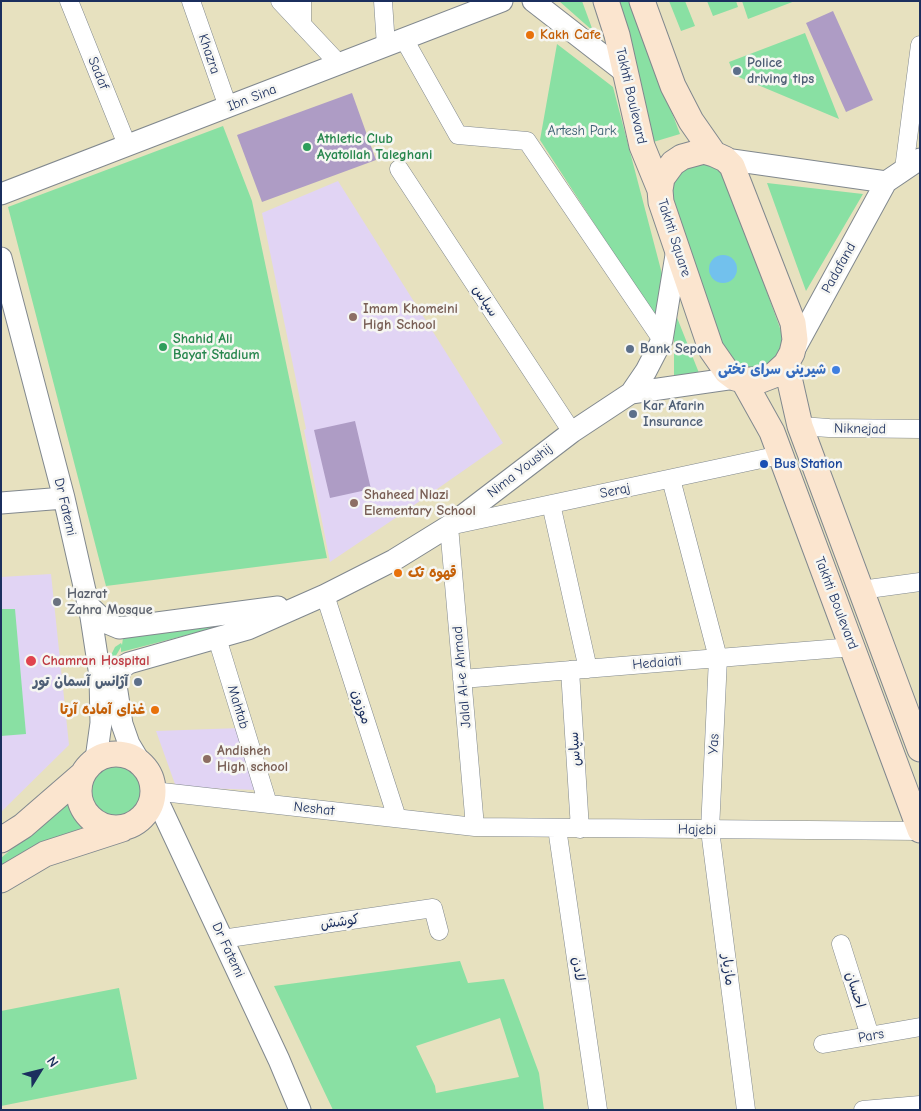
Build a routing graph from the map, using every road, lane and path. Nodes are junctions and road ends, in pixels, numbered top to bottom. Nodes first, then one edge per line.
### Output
1 (70, 1) edge
2 (191, 1) edge
3 (280, 1) edge
4 (302, 1) edge
5 (383, 1) edge
6 (502, 1) edge
7 (533, 1) edge
8 (606, 1) edge
9 (642, 1) edge
10 (302, 25) junction
11 (395, 43) junction
12 (920, 45) edge
13 (339, 64) junction
14 (627, 74) junction
15 (228, 107) junction
16 (127, 146) junction
17 (719, 156) junction
18 (912, 164) edge
19 (399, 170) dead end
20 (886, 182) junction
21 (660, 190) junction
22 (1, 194) edge
23 (677, 249) junction
24 (1, 258) edge
25 (6, 296) edge
26 (662, 340) junction
27 (789, 359) junction
28 (739, 379) junction
29 (631, 393) junction
30 (800, 426) junction
31 (920, 429) edge
32 (572, 432) junction
33 (780, 455) junction
34 (671, 479) junction
35 (64, 498) junction
36 (1, 503) edge
37 (551, 504) junction
38 (449, 526) junction
39 (920, 582) edge
40 (861, 590) junction
41 (325, 594) junction
42 (303, 604) junction
43 (88, 605) junction
44 (217, 638) junction
45 (853, 647) junction
46 (718, 658) junction
47 (588, 669) junction
48 (570, 670) junction
49 (462, 679) junction
50 (920, 748) edge
51 (141, 764) junction
52 (908, 765) edge
53 (89, 766) junction
54 (153, 792) junction
55 (268, 804) junction
56 (397, 818) junction
57 (127, 827) junction
58 (475, 827) junction
59 (557, 828) junction
60 (580, 829) junction
61 (710, 830) junction
62 (920, 831) edge
63 (1, 840) edge
64 (1, 880) edge
65 (439, 931) dead end
66 (222, 939) junction
67 (841, 944) dead end
68 (920, 1027) edge
69 (870, 1036) junction
70 (823, 1044) dead end
71 (920, 1104) edge
72 (300, 1110) edge
73 (598, 1110) edge
74 (746, 1110) edge
75 (863, 1110) edge

1 - 16 street, Sadaf
2 - 15 street, Khazra
3 - 10 street
4 - 10 street
5 - 11 street
6 - 11 street, Ibn Sina
7 - 14 street
8 - 14 main road, Takhti Boulevard
9 - 17 main road
10 - 13 street
11 - 13 street, Ibn Sina
11 - 26 street
12 - 18 street
13 - 15 street, Ibn Sina
14 - 21 main road, Takhti Boulevard
15 - 16 street, Ibn Sina
16 - 22 street, Ibn Sina
17 - 20 street
17 - 21 main road, Takhti Square
17 - 27 main road
18 - 20 street, Padafand
19 - 32 street, سپاس
20 - 27 street, Padafand
21 - 23 main road, Takhti Square
23 - 26 street, Nima Youshij
23 - 28 main road, Takhti Square
24 - 25 street, Dr Fatemi
25 - 35 street, Dr Fatemi
26 - 29 street, Nima Youshij
27 - 28 main road
27 - 30 main road, Takhti Boulevard
28 - 29 street, Nima Youshij
28 - 33 main road, Takhti Boulevard
29 - 32 street, Nima Youshij
30 - 31 street, Niknejad
30 - 40 main road, Takhti Boulevard
32 - 38 street, Nima Youshij
33 - 34 street, Seraj
33 - 45 main road, Takhti Boulevard
34 - 37 street, Seraj
34 - 46 street, Yas
35 - 36 street
35 - 43 street, Dr Fatemi
37 - 38 street, Seraj
37 - 47 street
38 - 41 street, Nima Youshij
38 - 49 street, Jalal Al-e Ahmad
39 - 40 street
40 - 50 main road, Takhti Boulevard
41 - 42 street, Nima Youshij
41 - 56 street, موزون
42 - 43 street, Nima Youshij
42 - 44 street, Nima Youshij
43 - 53 street, Dr Fatemi
44 - 51 street, Nima Youshij
44 - 55 street, Mahtab
45 - 46 street, Hedaiati
45 - 52 main road, Takhti Boulevard
46 - 47 street, Hedaiati
46 - 61 street, Yas
47 - 48 street, Hedaiati
48 - 49 street, Hedaiati
48 - 60 street, سپاس
49 - 58 street, Jalal Al-e Ahmad
51 - 53 main road
51 - 54 main road
52 - 62 main road, Takhti Boulevard
53 - 57 main road
53 - 63 main road
54 - 55 street, Neshat
54 - 57 main road
54 - 66 street, Dr Fatemi
55 - 56 street, Neshat
56 - 58 street, Neshat
57 - 64 main road
58 - 59 street, Hajebi
59 - 60 street, Hajebi
59 - 73 street, لادن
60 - 61 street, Hajebi
61 - 62 street, Hajebi
61 - 74 street, مازیار
65 - 66 street, کوشش
66 - 72 street, Dr Fatemi
67 - 69 street, احسان
68 - 69 street, Pars
69 - 70 street, Pars
71 - 75 street

